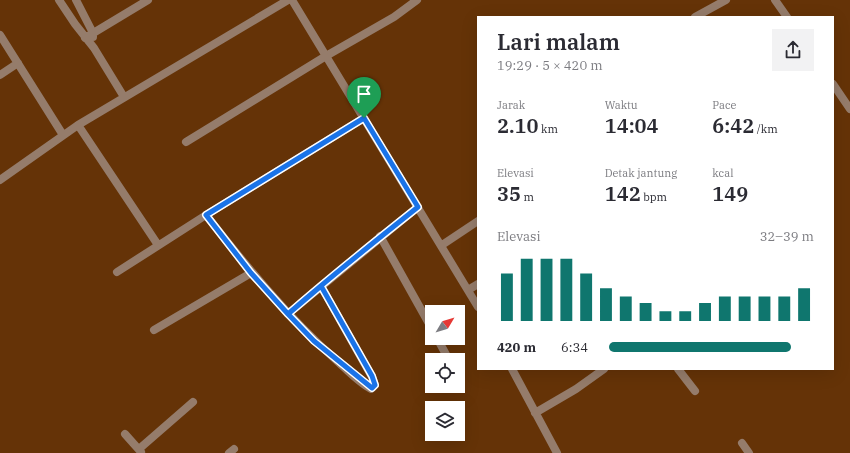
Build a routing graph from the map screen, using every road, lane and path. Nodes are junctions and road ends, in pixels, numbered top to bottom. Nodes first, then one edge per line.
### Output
1 (60, 0) edge
2 (76, 0) edge
3 (148, 0) edge
4 (288, 0) edge
5 (292, 0) edge
6 (417, 0) edge
7 (726, 0) edge
8 (776, 0) edge
9 (698, 16) edge
10 (786, 16) edge
11 (93, 33) junction
12 (0, 35) edge
13 (85, 38) junction
14 (94, 48) junction
15 (326, 56) junction
16 (18, 63) junction
17 (0, 74) edge
18 (834, 85) edge
19 (124, 97) junction
20 (850, 109) edge
21 (364, 118) junction
22 (78, 125) junction
23 (63, 135) junction
24 (186, 142) dead end
25 (0, 180) edge
26 (418, 207) junction
27 (206, 215) junction
28 (477, 222) edge
29 (380, 236) junction
30 (158, 245) junction
31 (442, 245) junction
32 (117, 272) dead end
33 (251, 273) junction
34 (477, 285) edge
35 (321, 286) junction
36 (468, 290) junction
37 (477, 305) edge
38 (288, 314) junction
39 (425, 316) edge
40 (154, 330) dead end
41 (513, 370) edge
42 (603, 370) edge
43 (679, 370) edge
44 (695, 391) dead end
45 (193, 402) dead end
46 (535, 413) junction
47 (124, 434) dead end
48 (742, 444) dead end
49 (140, 451) edge
50 (556, 453) edge
51 (749, 453) edge

1 - 13 street
2 - 11 street
3 - 11 street
4 - 19 street
5 - 15 street
6 - 15 street
7 - 9 street
8 - 10 street
11 - 13 street
11 - 14 street
12 - 16 street
13 - 14 street
14 - 19 street
15 - 21 street
15 - 24 street
16 - 17 street
16 - 23 street
18 - 20 street
19 - 22 street
21 - 26 street
21 - 27 street
22 - 23 street
22 - 30 street
23 - 25 street
26 - 29 street
26 - 31 street
27 - 30 street
27 - 33 street
28 - 31 street
29 - 35 street
29 - 39 street
30 - 32 street
31 - 36 street
33 - 38 street
33 - 40 street
34 - 36 street
35 - 38 street
35 - 38 street
36 - 37 street
41 - 46 street
42 - 46 street
43 - 44 street
45 - 49 street
46 - 50 street
47 - 49 street
48 - 51 street

